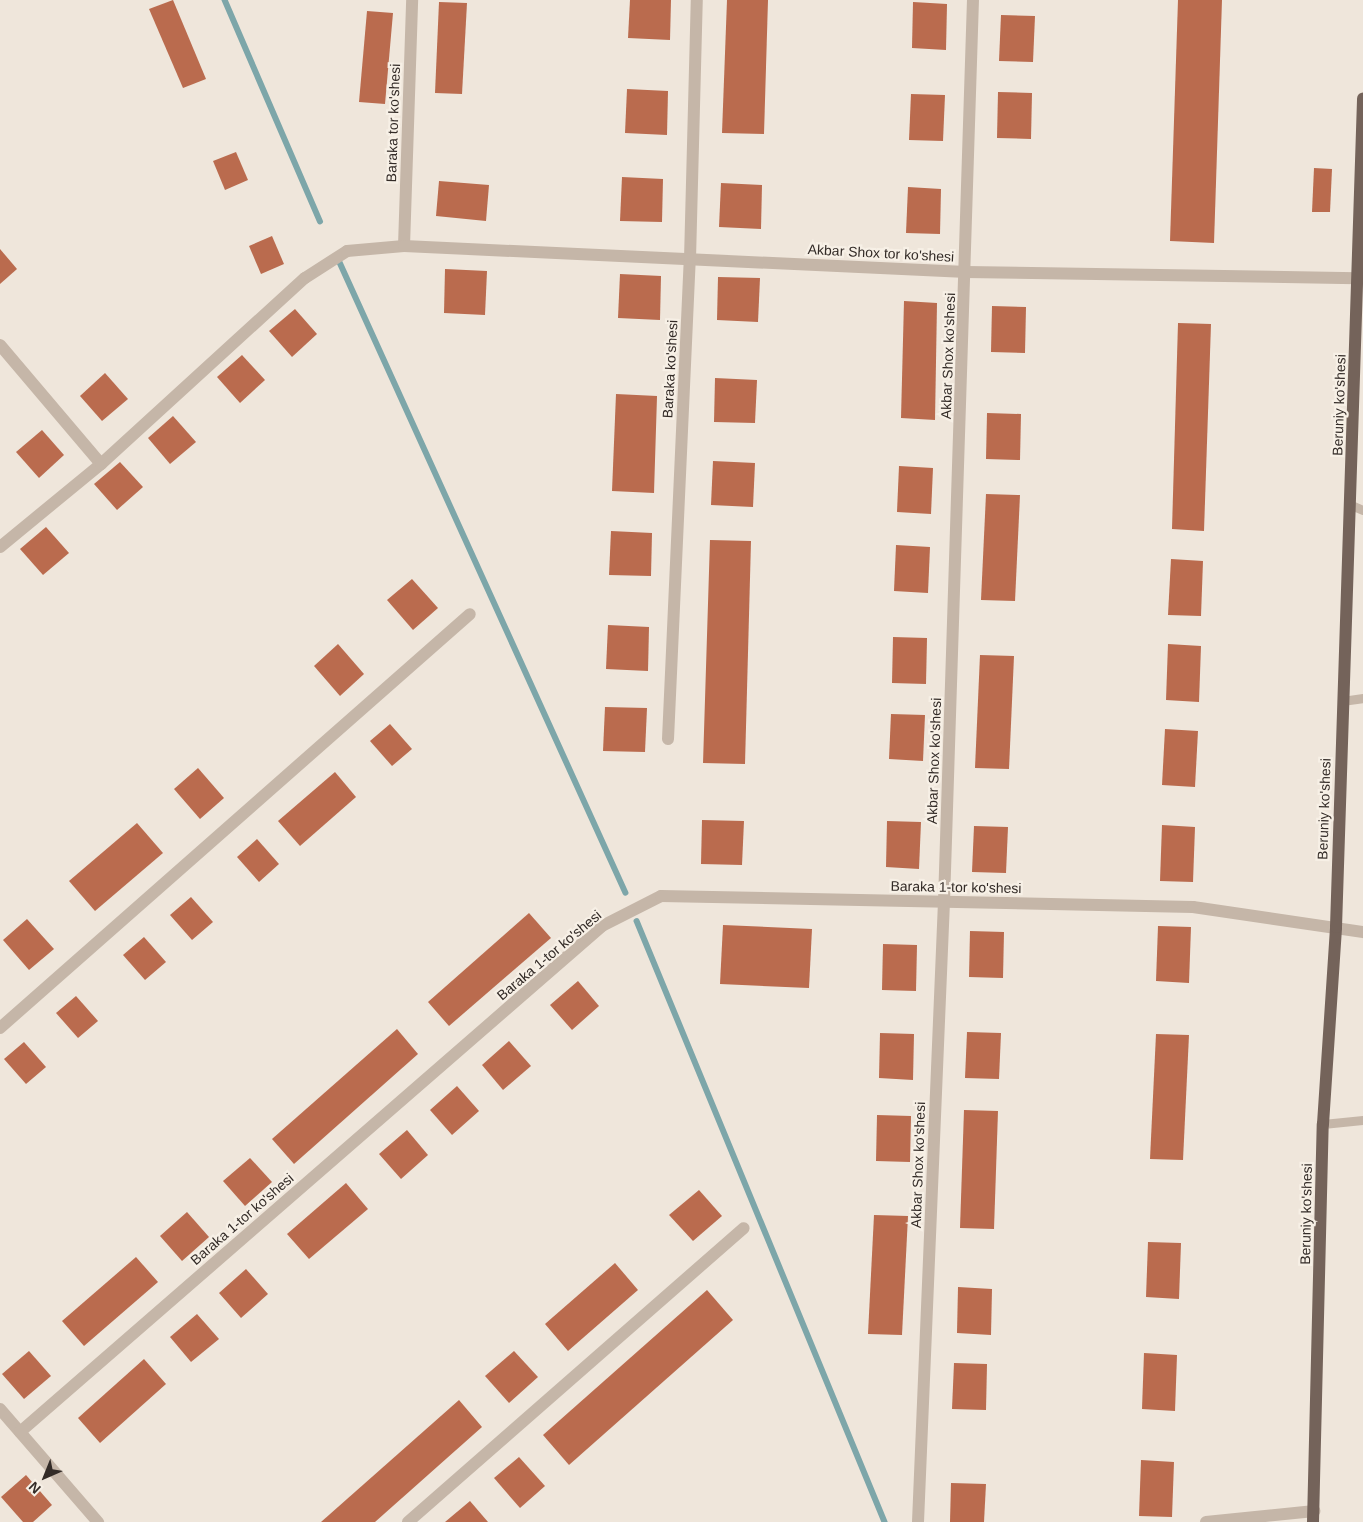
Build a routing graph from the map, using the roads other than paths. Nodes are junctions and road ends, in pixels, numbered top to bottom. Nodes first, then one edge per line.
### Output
1 (412, 0) edge
2 (697, 0) edge
3 (973, 0) edge
4 (1363, 98) edge
5 (404, 246) junction
6 (690, 259) junction
7 (966, 272) junction
8 (1357, 278) junction
9 (0, 345) edge
10 (101, 464) junction
11 (1357, 508) edge
12 (0, 547) edge
13 (470, 614) dead end
14 (1363, 698) edge
15 (1342, 702) junction
16 (668, 739) dead end
17 (944, 902) junction
18 (1336, 927) junction
19 (1363, 932) edge
20 (0, 1028) edge
21 (1363, 1120) edge
22 (1323, 1124) junction
23 (744, 1228) dead end
24 (0, 1409) edge
25 (20, 1432) junction
26 (1313, 1517) edge
27 (98, 1522) edge
28 (408, 1522) edge
29 (918, 1522) edge
30 (1206, 1522) edge

1 - 5 street, Baraka tor ko'shesi
2 - 6 street, Baraka ko'shesi
3 - 7 street, Akbar Shox ko'shesi
4 - 8 main road, Beruniy ko'shesi
5 - 6 street, Akbar Shox tor ko'shesi
5 - 10 street, Akbar Shox tor ko'shesi
6 - 7 street, Akbar Shox tor ko'shesi
6 - 16 street, Baraka ko'shesi
7 - 8 street, Akbar Shox tor ko'shesi
7 - 17 street, Akbar Shox ko'shesi
8 - 11 main road, Beruniy ko'shesi
9 - 10 street
10 - 12 street, Akbar Shox tor ko'shesi
11 - 15 main road, Beruniy ko'shesi
13 - 20 street
14 - 15 lane
15 - 18 main road, Beruniy ko'shesi
17 - 18 street, Baraka 1-tor ko'shesi
17 - 25 street, Baraka 1-tor ko'shesi
17 - 29 street, Akbar Shox ko'shesi
18 - 19 street, Baraka 1-tor ko'shesi
18 - 22 main road, Beruniy ko'shesi
21 - 22 lane
22 - 26 main road, Beruniy ko'shesi
23 - 28 street
24 - 25 street
25 - 27 street
26 - 30 street

